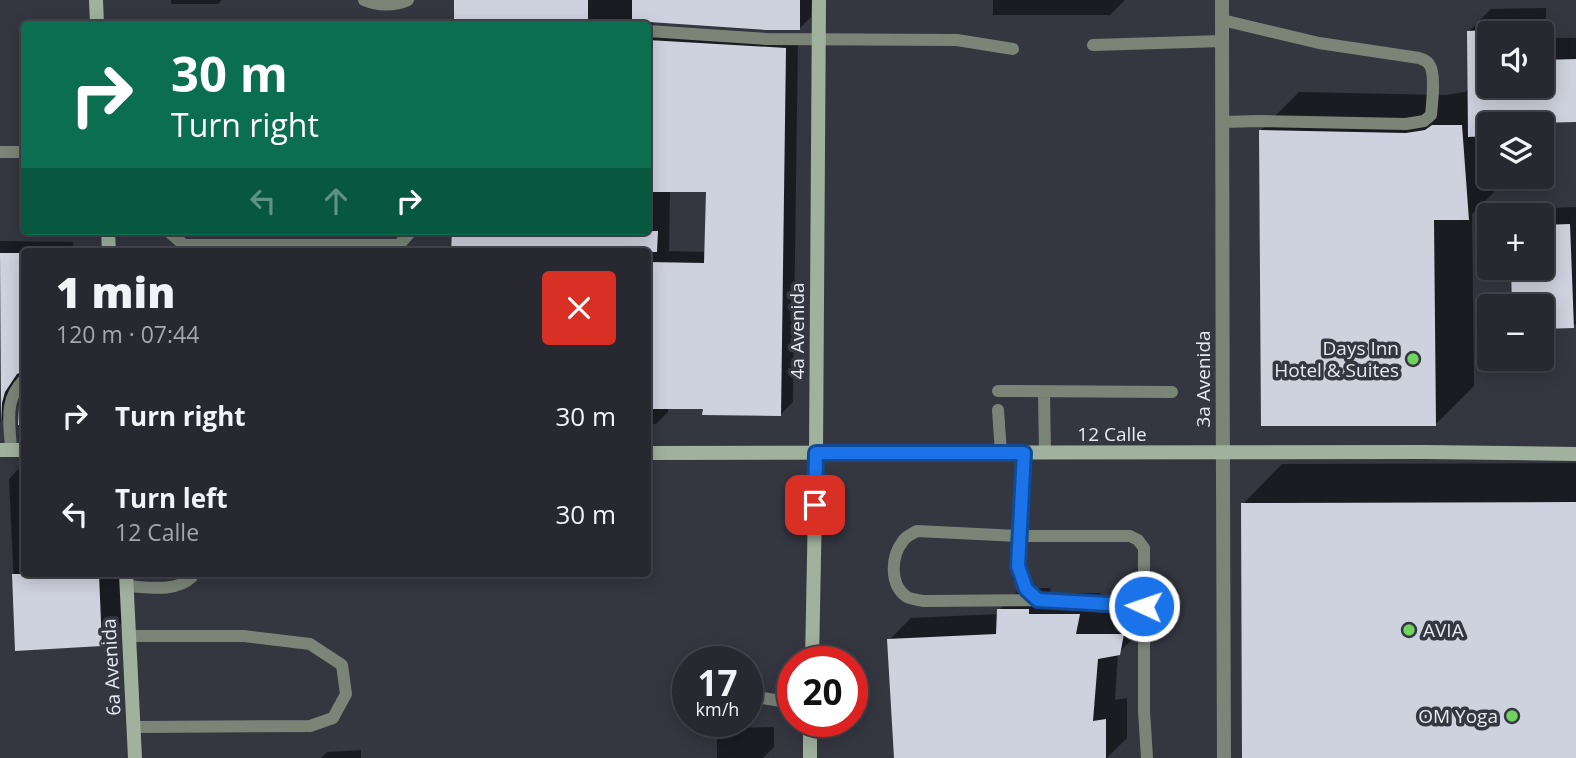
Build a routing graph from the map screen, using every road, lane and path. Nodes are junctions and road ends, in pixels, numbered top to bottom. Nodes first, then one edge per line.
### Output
1 (96, 0) edge
2 (364, 0) edge
3 (408, 0) edge
4 (819, 0) edge
5 (1222, 0) edge
6 (1222, 20) junction
7 (97, 21) edge
8 (651, 31) edge
9 (819, 39) junction
10 (1222, 41) junction
11 (1093, 45) dead end
12 (1013, 49) dead end
13 (1224, 122) junction
14 (0, 152) edge
15 (21, 152) edge
16 (173, 235) edge
17 (407, 235) edge
18 (21, 383) edge
19 (998, 391) dead end
20 (1044, 392) junction
21 (1172, 392) dead end
22 (998, 410) dead end
23 (12, 450) edge
24 (651, 453) edge
25 (816, 453) junction
26 (1001, 453) junction
27 (1024, 453) junction
28 (1045, 453) junction
29 (1222, 454) junction
30 (1576, 454) edge
31 (1019, 536) junction
32 (192, 577) edge
33 (126, 580) edge
34 (1038, 600) junction
35 (1144, 606) junction
36 (129, 636) junction
37 (812, 646) edge
38 (134, 727) junction
39 (810, 737) edge
40 (135, 758) edge
41 (810, 758) edge
42 (1147, 758) edge
43 (1224, 758) edge

1 - 7 street
2 - 3 lane
4 - 9 street, 4a Avenida
5 - 6 street, 3a Avenida
6 - 10 street, 3a Avenida
6 - 13 lane
8 - 9 lane
9 - 12 lane
9 - 25 street, 4a Avenida
10 - 11 lane
10 - 13 street, 3a Avenida
13 - 29 street, 3a Avenida
14 - 15 lane
16 - 17 lane
18 - 23 lane
19 - 20 lane
20 - 21 lane
20 - 28 lane
22 - 26 lane
24 - 25 street, 12 Calle
25 - 26 street, 12 Calle
25 - 37 street, 4a Avenida
26 - 27 street, 12 Calle
27 - 28 street, 12 Calle
27 - 31 lane
28 - 29 street, 12 Calle
29 - 30 street, 12 Calle
29 - 43 street, 3a Avenida
31 - 34 lane
31 - 34 lane
31 - 35 lane
32 - 33 lane
33 - 36 street, 6a Avenida
34 - 35 lane
35 - 42 lane
36 - 38 street, 6a Avenida
36 - 38 lane
38 - 40 street, 6a Avenida
39 - 41 street

